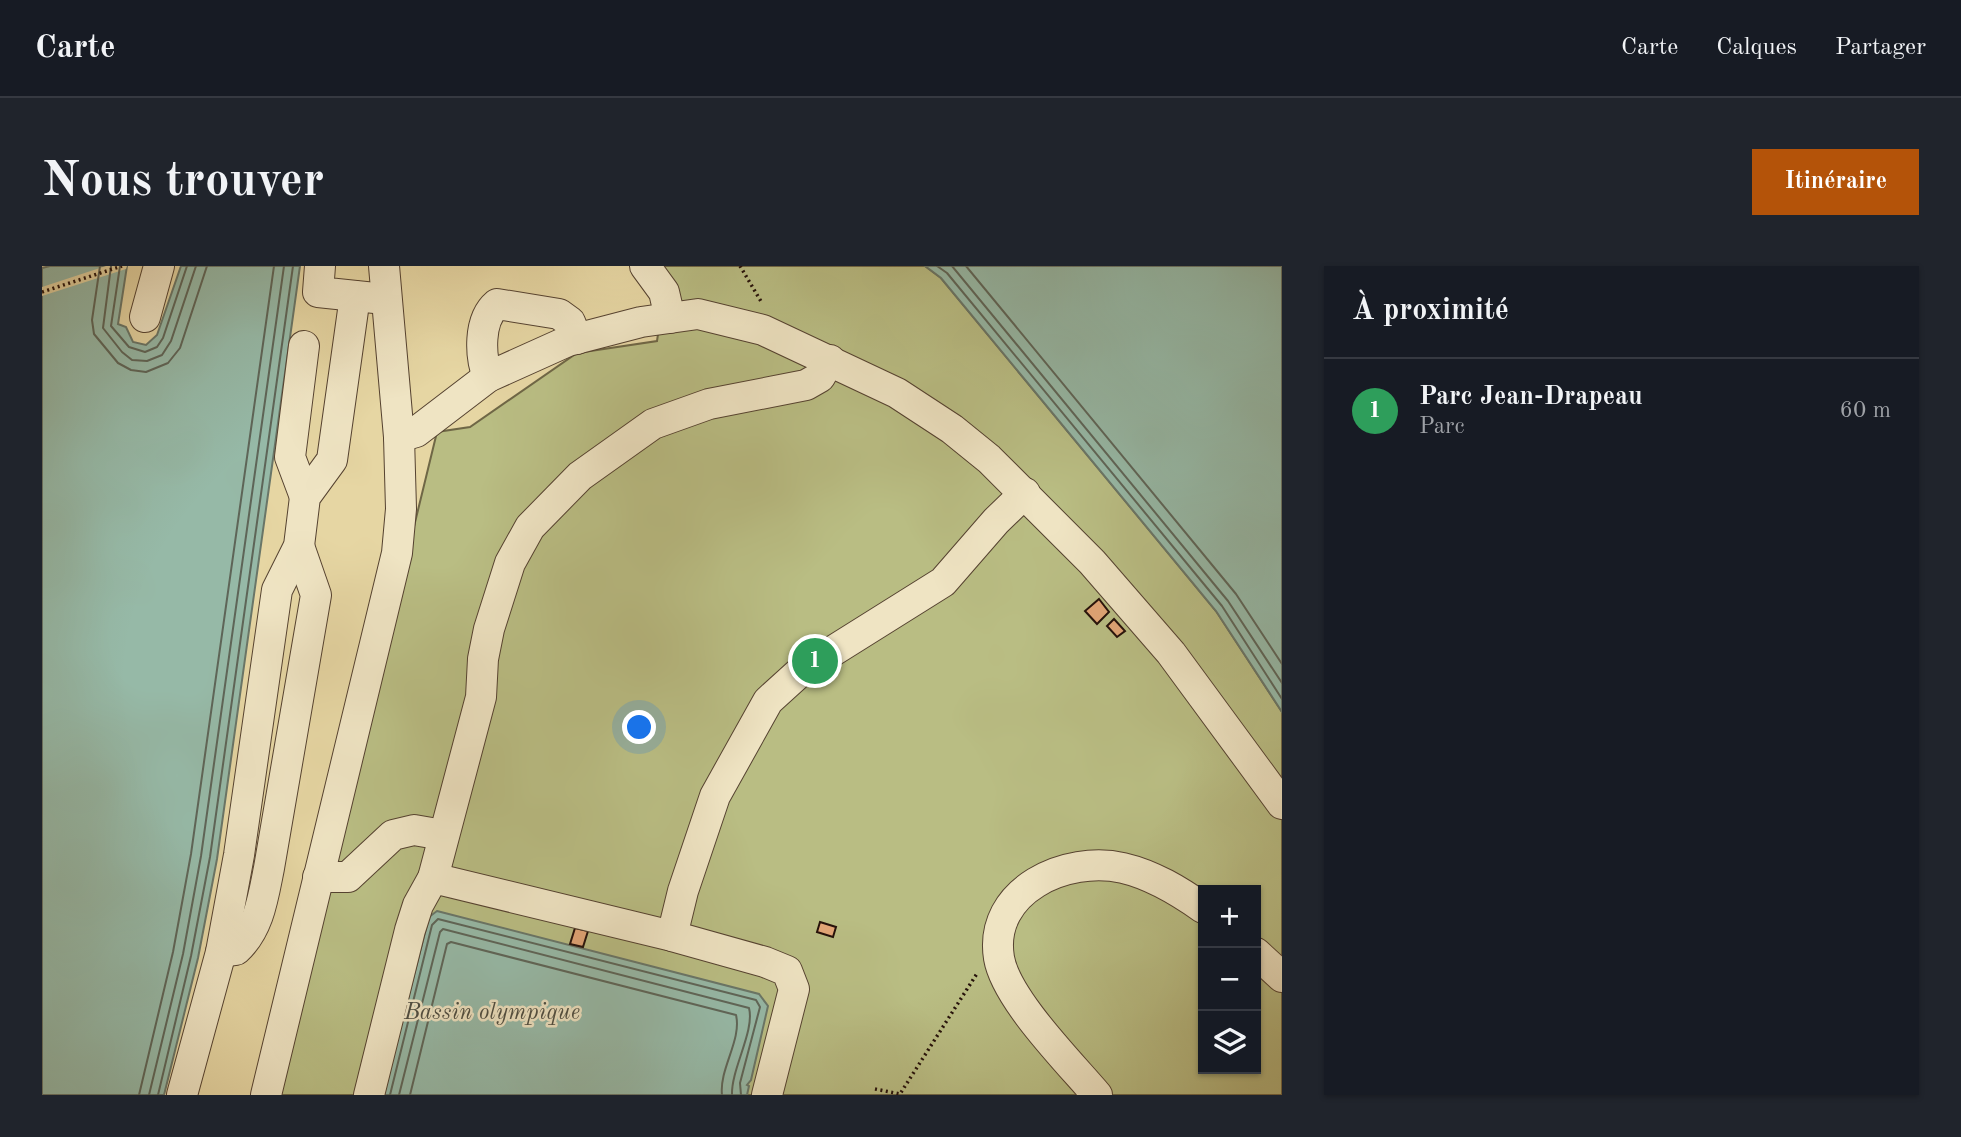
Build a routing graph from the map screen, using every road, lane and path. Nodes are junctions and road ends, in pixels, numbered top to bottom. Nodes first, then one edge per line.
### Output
1 (122, 266) edge
2 (159, 266) edge
3 (320, 266) edge
4 (384, 266) edge
5 (645, 266) edge
6 (740, 266) edge
7 (42, 292) edge
8 (355, 296) junction
9 (388, 300) junction
10 (767, 310) dead end
11 (145, 317) dead end
12 (670, 318) junction
13 (577, 339) junction
14 (304, 346) dead end
15 (830, 360) junction
16 (488, 377) junction
17 (398, 437) junction
18 (1025, 493) junction
19 (305, 498) junction
20 (299, 546) junction
21 (1282, 804) edge
22 (245, 809) junction
23 (276, 815) junction
24 (443, 835) junction
25 (318, 877) junction
26 (433, 878) junction
27 (1198, 905) edge
28 (673, 936) junction
29 (221, 952) junction
30 (1261, 958) edge
31 (978, 963) dead end
32 (979, 970) junction
33 (1282, 977) edge
34 (980, 979) dead end
35 (875, 1089) dead end
36 (182, 1095) edge
37 (266, 1095) edge
38 (369, 1095) edge
39 (767, 1095) edge
40 (1097, 1095) edge

1 - 7 path
2 - 11 street
3 - 8 street
4 - 9 street
5 - 12 street
6 - 10 path
8 - 9 street
8 - 19 street
9 - 17 street
12 - 13 street
12 - 15 street
13 - 16 street
13 - 16 street
14 - 19 street
15 - 18 street
15 - 24 street
16 - 17 street
17 - 25 street
18 - 21 street
18 - 28 street
19 - 20 street
20 - 22 street
20 - 23 street
22 - 23 street
22 - 29 street
23 - 29 street
24 - 25 street
24 - 26 street
25 - 37 street
26 - 28 street
26 - 38 street
27 - 40 street
28 - 39 street
29 - 36 street
30 - 33 street
31 - 32 path
32 - 34 path
32 - 35 path

